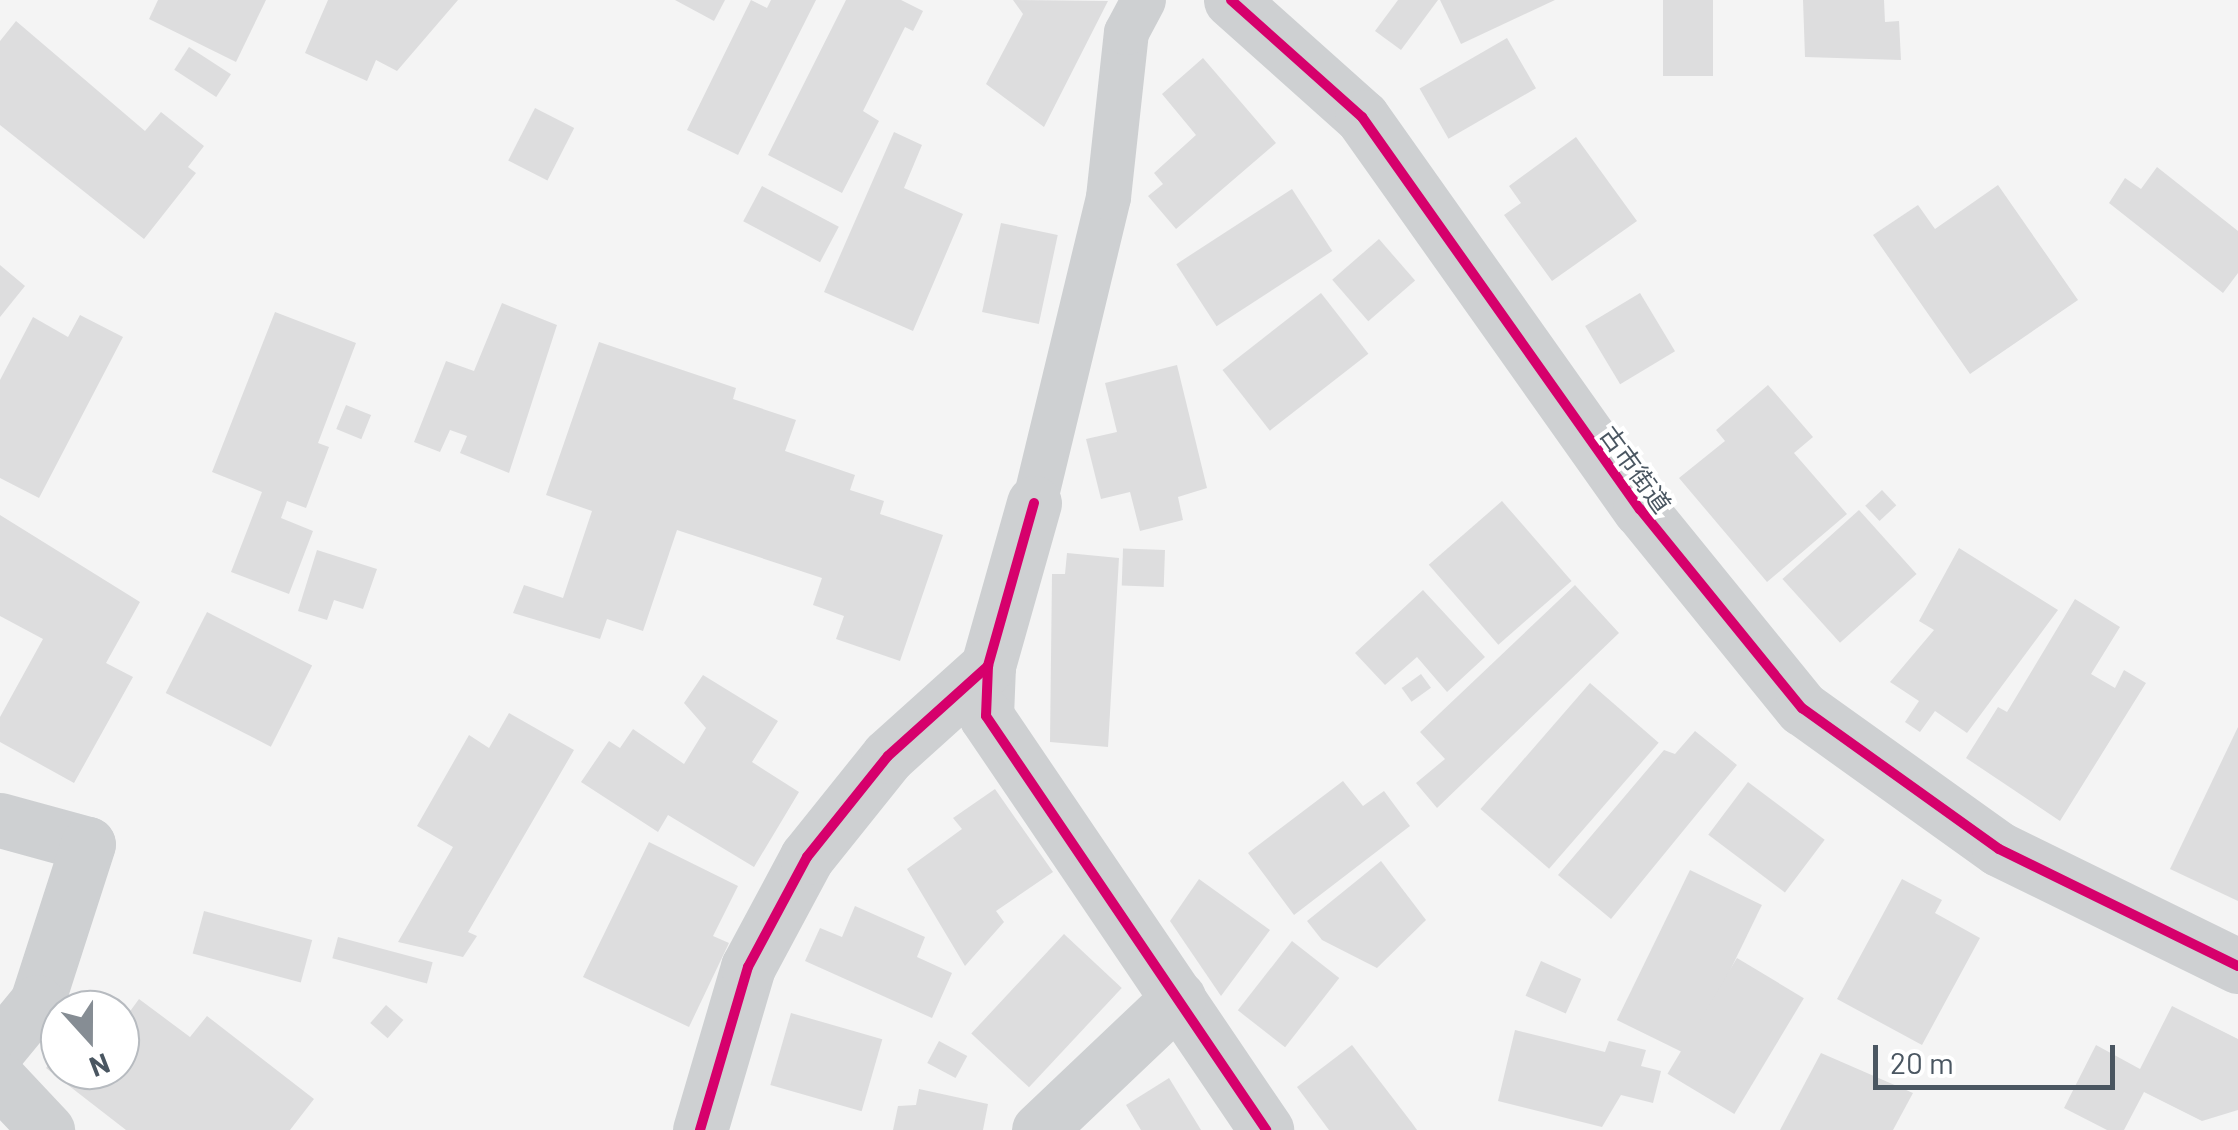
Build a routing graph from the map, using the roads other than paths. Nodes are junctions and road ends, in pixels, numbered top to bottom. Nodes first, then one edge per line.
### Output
1 (1144, 0) edge
2 (1231, 0) edge
3 (1034, 502) joint
4 (988, 666) junction
5 (0, 820) edge
6 (2238, 966) edge
7 (1178, 998) junction
8 (0, 1047) edge
9 (0, 1080) edge
10 (46, 1130) edge
11 (700, 1130) edge
12 (1039, 1130) edge
13 (1266, 1130) edge

1 - 3 lane
2 - 6 street, 古市街道
3 - 4 street
4 - 7 street
4 - 11 street
5 - 8 street
7 - 12 street
7 - 13 street
9 - 10 street

